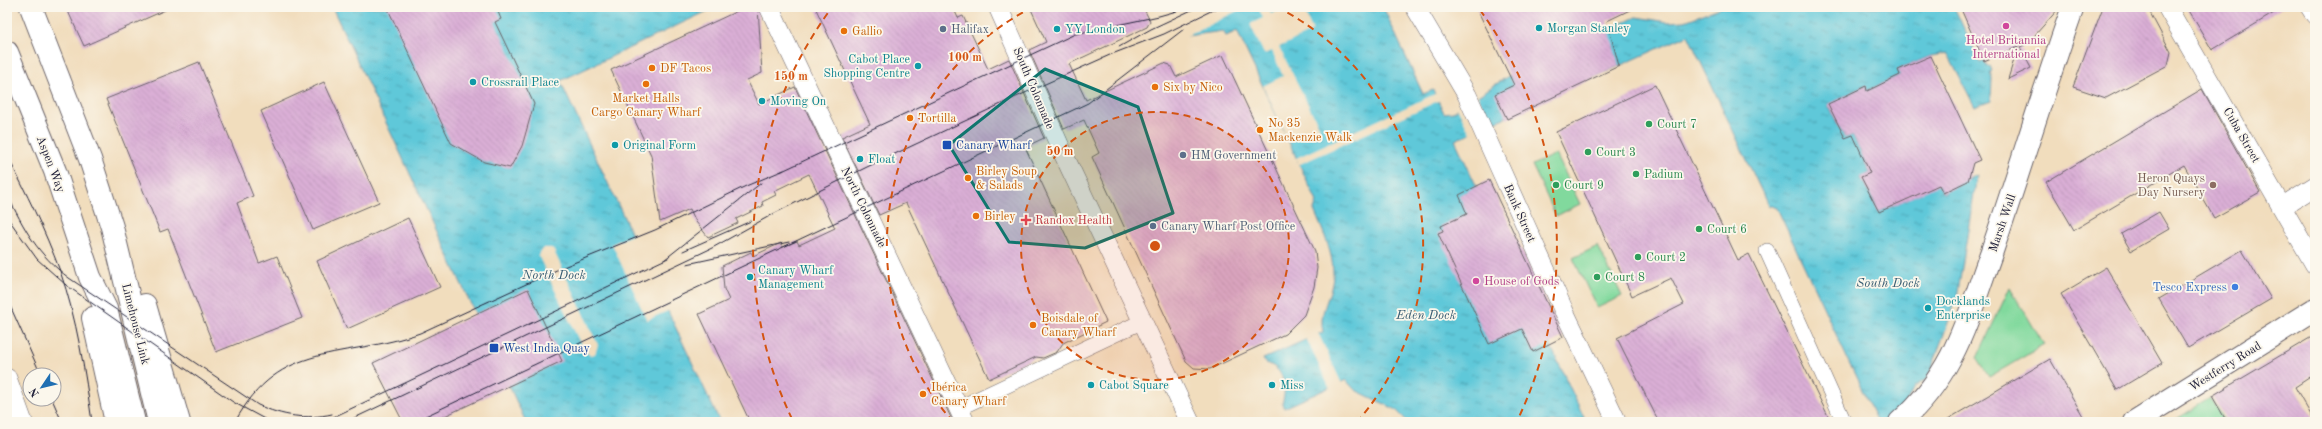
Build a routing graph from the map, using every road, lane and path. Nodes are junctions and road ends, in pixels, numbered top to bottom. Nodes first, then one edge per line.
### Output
1 (31, 7) edge
2 (769, 7) edge
3 (998, 7) edge
4 (1415, 7) edge
5 (2073, 7) edge
6 (2167, 7) edge
7 (2310, 7) edge
8 (2315, 15) edge
9 (7, 52) edge
10 (2314, 187) edge
11 (2282, 204) junction
12 (112, 227) junction
13 (1767, 251) dead end
14 (2315, 265) edge
15 (90, 276) junction
16 (2315, 309) edge
17 (1143, 321) junction
18 (7, 378) edge
19 (962, 415) edge
20 (23, 422) edge
21 (116, 422) edge
22 (134, 422) edge
23 (159, 422) edge
24 (179, 422) edge
25 (1190, 422) edge
26 (1617, 422) edge
27 (1844, 422) edge
28 (1900, 422) edge
29 (2134, 422) edge

1 - 12 main road
2 - 19 street, North Colonnade
3 - 17 street, South Colonnade
4 - 26 street, Bank Street
5 - 28 main road, Marsh Wall
6 - 11 street, Cuba Street
7 - 8 street
9 - 15 main road, Aspen Way
10 - 11 street
11 - 14 street, Cuba Street
12 - 23 main road, Limehouse Link
12 - 24 main road
13 - 27 street
15 - 21 main road
15 - 22 main road
16 - 29 main road, Westferry Road
17 - 19 street
17 - 25 street
18 - 20 street

